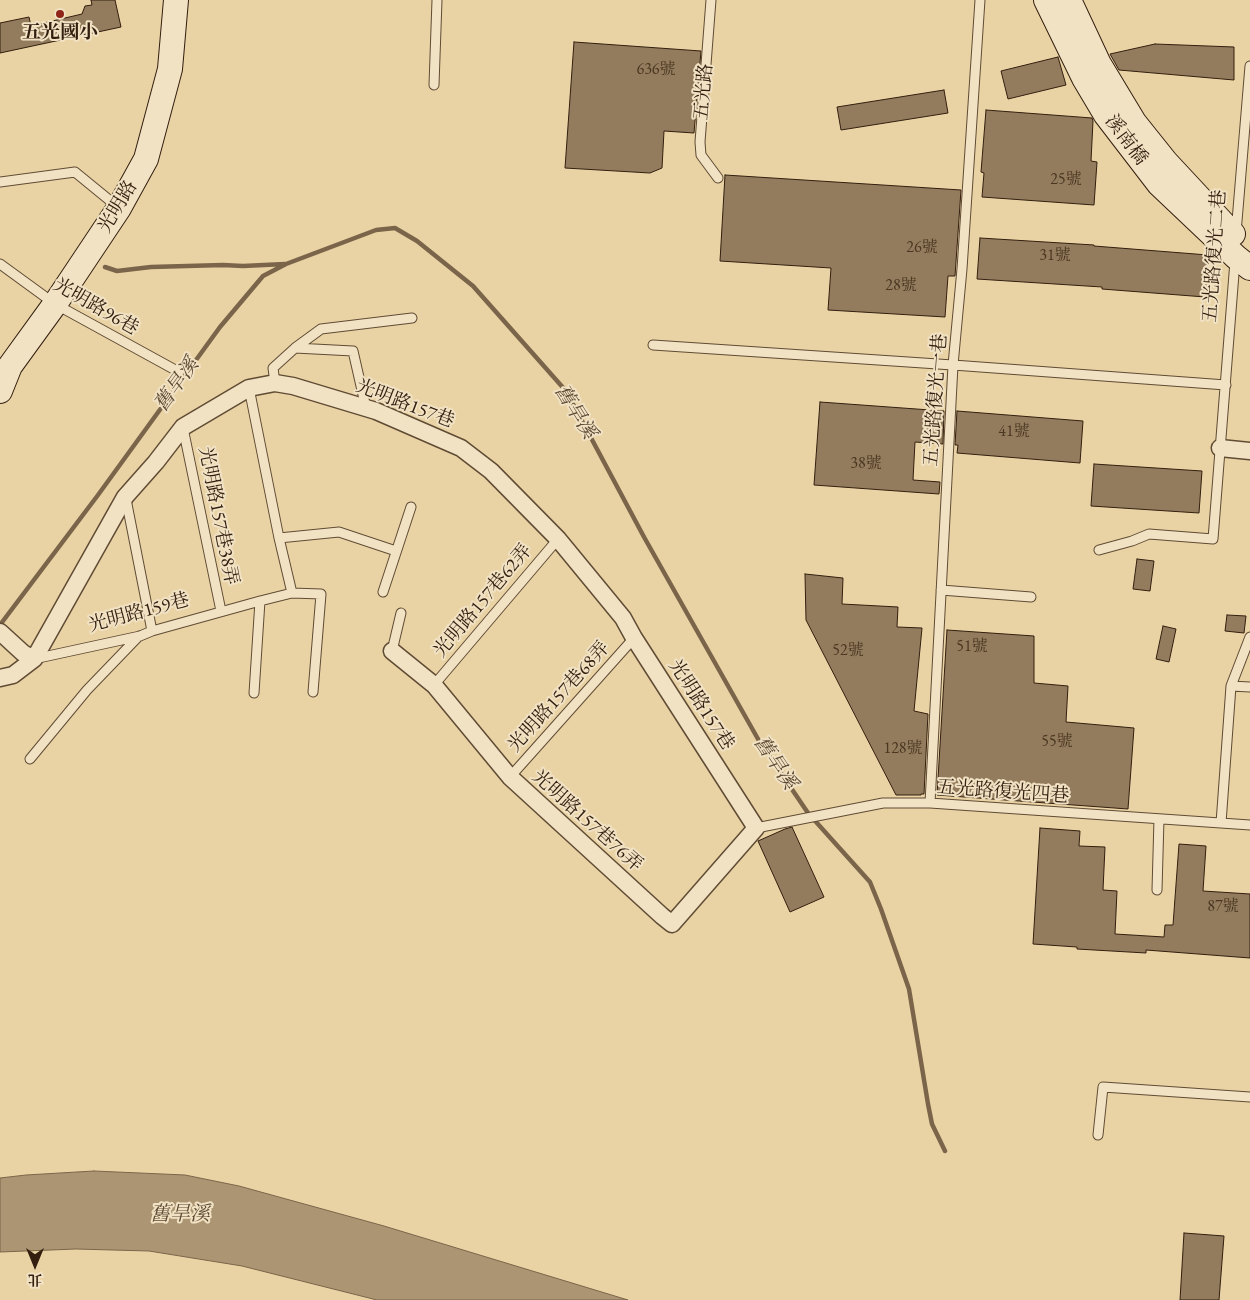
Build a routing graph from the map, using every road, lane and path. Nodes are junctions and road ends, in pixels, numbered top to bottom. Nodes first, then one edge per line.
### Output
1 (176, 0) edge
2 (437, 0) edge
3 (711, 0) edge
4 (980, 0) edge
5 (1046, 0) edge
6 (1068, 0) edge
7 (1250, 66) edge
8 (434, 85) dead end
9 (718, 178) dead end
10 (0, 182) edge
11 (119, 208) junction
12 (1243, 253) edge
13 (0, 264) edge
14 (55, 304) junction
15 (412, 318) dead end
16 (652, 346) dead end
17 (295, 348) junction
18 (953, 365) junction
19 (179, 372) dead end
20 (275, 383) junction
21 (1226, 385) junction
22 (249, 388) junction
23 (0, 391) edge
24 (366, 408) junction
25 (183, 427) junction
26 (1220, 448) junction
27 (1250, 451) edge
28 (125, 497) junction
29 (411, 508) dead end
30 (279, 538) junction
31 (558, 539) junction
32 (1099, 550) dead end
33 (396, 551) junction
34 (941, 590) junction
35 (383, 592) dead end
36 (292, 594) junction
37 (1031, 597) dead end
38 (260, 601) junction
39 (221, 611) junction
40 (401, 613) dead end
41 (152, 631) junction
42 (0, 632) edge
43 (140, 636) junction
44 (1250, 637) edge
45 (634, 638) junction
46 (392, 651) joint
47 (28, 656) junction
48 (0, 678) edge
49 (434, 685) junction
50 (1232, 686) junction
51 (1250, 687) edge
52 (313, 692) dead end
53 (254, 693) dead end
54 (30, 759) dead end
55 (510, 778) junction
56 (930, 802) junction
57 (1159, 819) junction
58 (1221, 823) junction
59 (1250, 825) edge
60 (756, 828) junction
61 (1157, 890) dead end
62 (1250, 1097) edge
63 (1098, 1135) dead end

1 - 11 main road, 光明路
2 - 8 lane
3 - 9 lane, 五光路
4 - 18 lane, 五光路復光一巷
5 - 12 main road, 溪南橋
6 - 12 main road, 溪南橋
7 - 12 lane, 五光路復光二巷
10 - 11 lane
11 - 14 main road, 光明路
12 - 21 lane, 五光路復光二巷
13 - 14 lane, 光明路96巷
14 - 19 lane, 光明路96巷
14 - 23 main road, 光明路
15 - 17 lane
16 - 18 lane
17 - 20 lane
17 - 24 lane
18 - 21 lane
18 - 34 lane, 五光路復光一巷
20 - 22 street, 光明路157巷
20 - 24 street, 光明路157巷
21 - 26 lane, 五光路復光二巷
22 - 25 street, 光明路157巷
22 - 30 lane
24 - 31 street, 光明路157巷
25 - 28 street, 光明路157巷
25 - 39 lane, 光明路157巷38弄
26 - 27 street
26 - 32 lane, 五光路復光二巷
28 - 41 lane
28 - 47 street, 光明路157巷
29 - 33 lane
30 - 33 lane
30 - 36 lane
31 - 45 street, 光明路157巷
31 - 49 lane, 光明路157巷62弄
33 - 35 lane
34 - 37 lane
34 - 56 lane, 五光路復光一巷
36 - 38 lane, 光明路159巷
36 - 52 lane, 光明路159巷
38 - 39 lane, 光明路159巷
38 - 53 lane
39 - 41 lane, 光明路159巷
40 - 46 lane
41 - 43 lane, 光明路159巷
42 - 47 street
43 - 47 lane, 光明路159巷
43 - 54 lane
44 - 50 lane
45 - 55 lane, 光明路157巷68弄
45 - 60 street, 光明路157巷
46 - 49 street, 光明路157巷76弄
47 - 48 street, 光明路159巷
49 - 55 street, 光明路157巷76弄
50 - 51 lane
50 - 58 lane
55 - 60 street, 光明路157巷76弄
56 - 57 lane, 五光路復光四巷
56 - 60 lane, 五光路復光四巷
57 - 58 lane, 五光路復光四巷
57 - 61 lane
58 - 59 lane, 五光路復光四巷
62 - 63 lane

